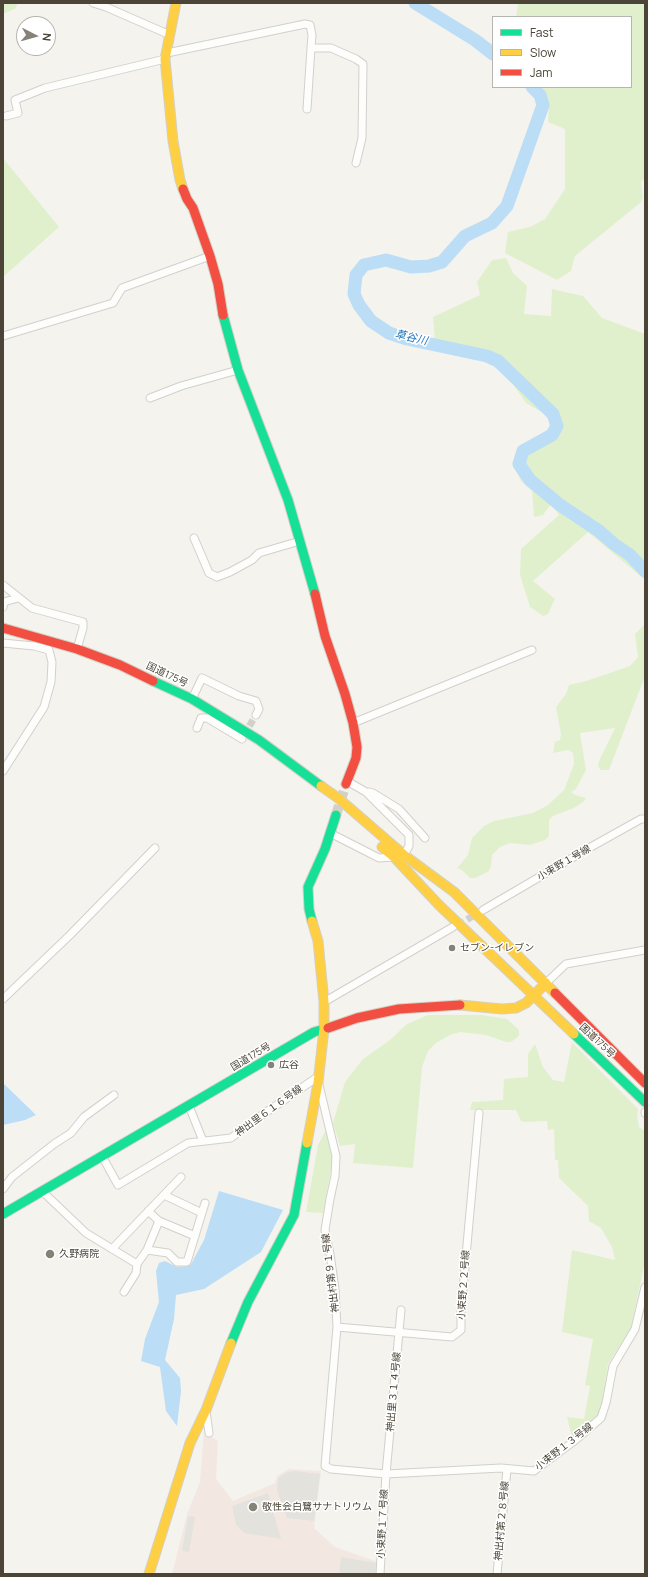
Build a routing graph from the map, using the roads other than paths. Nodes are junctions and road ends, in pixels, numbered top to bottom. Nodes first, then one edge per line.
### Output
1 (93, 3) edge
2 (176, 3) edge
3 (170, 35) junction
4 (311, 48) junction
5 (166, 56) junction
6 (307, 109) dead end
7 (6, 116) dead end
8 (356, 163) dead end
9 (210, 256) junction
10 (3, 336) edge
11 (238, 370) junction
12 (150, 398) dead end
13 (194, 538) dead end
14 (300, 541) junction
15 (3, 585) edge
16 (18, 598) junction
17 (3, 608) edge
18 (3, 628) edge
19 (3, 643) edge
20 (51, 646) junction
21 (77, 649) junction
22 (532, 650) dead end
23 (192, 699) junction
24 (256, 715) dead end
25 (353, 723) junction
26 (197, 728) dead end
27 (242, 739) dead end
28 (4, 768) edge
29 (305, 776) junction
30 (347, 782) joint
31 (366, 792) junction
32 (336, 815) tunnel mouth
33 (645, 819) edge
34 (330, 833) junction
35 (425, 838) dead end
36 (155, 848) dead end
37 (404, 855) junction
38 (394, 856) junction
39 (483, 910) tunnel mouth
40 (454, 928) tunnel mouth
41 (645, 950) edge
42 (546, 983) junction
43 (533, 995) junction
44 (3, 999) edge
45 (324, 1002) junction
46 (324, 1028) junction
47 (318, 1079) junction
48 (645, 1082) edge
49 (114, 1095) dead end
50 (645, 1102) edge
51 (188, 1106) junction
52 (479, 1113) dead end
53 (203, 1141) junction
54 (102, 1156) junction
55 (181, 1177) dead end
56 (3, 1188) edge
57 (42, 1191) junction
58 (164, 1195) junction
59 (205, 1204) dead end
60 (148, 1211) junction
61 (202, 1213) junction
62 (4, 1216) edge
63 (159, 1221) junction
64 (195, 1236) junction
65 (112, 1249) junction
66 (147, 1250) junction
67 (137, 1264) junction
68 (645, 1287) edge
69 (124, 1292) dead end
70 (402, 1310) dead end
71 (336, 1327) junction
72 (399, 1333) junction
73 (206, 1410) junction
74 (209, 1433) dead end
75 (325, 1466) joint
76 (507, 1469) junction
77 (386, 1474) junction
78 (149, 1574) edge
79 (380, 1574) edge
80 (497, 1574) edge

1 - 3 street
2 - 3 main road
3 - 5 main road
4 - 5 street
4 - 6 street
4 - 8 street
5 - 7 street
5 - 9 main road
9 - 10 street
9 - 11 main road
11 - 12 street
11 - 14 main road
13 - 14 street
14 - 25 main road
15 - 16 street
16 - 17 street
16 - 21 street
18 - 20 main road, 国道175号
19 - 20 street
20 - 21 main road, 国道175号
20 - 28 street
21 - 23 main road, 国道175号
22 - 25 street
23 - 24 street
23 - 29 main road, 国道175号
25 - 30 main road
26 - 27 street
29 - 37 main road, 国道175号
29 - 38 main road, 国道175号
30 - 31 street
31 - 35 street
31 - 37 street
32 - 34 main road
33 - 39 street, 小束野１号線
34 - 38 street
34 - 45 main road
36 - 44 street
37 - 42 main road, 国道175号
38 - 43 main road, 国道175号
40 - 45 street
41 - 42 street
42 - 43 main road, 国道175号
42 - 48 main road, 国道175号
43 - 46 main road, 国道175号
43 - 50 main road, 国道175号
45 - 46 main road
46 - 47 main road
46 - 51 main road, 国道175号
47 - 53 street, 神出里６１６号線
47 - 71 street, 神出村第９１号線
47 - 73 main road
49 - 56 street
51 - 53 street
51 - 54 main road, 国道175号
52 - 72 street, 小束野２２号線
53 - 54 street, 神出里６１６号線
54 - 57 main road, 国道175号
55 - 58 street
57 - 62 main road, 国道175号
57 - 65 street
58 - 60 street
58 - 61 street
59 - 61 street
60 - 63 street
60 - 65 street
61 - 64 street
63 - 64 street
63 - 66 street
64 - 66 street
65 - 67 street
66 - 67 street
67 - 69 street
68 - 76 street, 小束野１３号線
70 - 72 street, 神出里３１４号線
71 - 72 street, 小束野２２号線
71 - 75 street, 神出村第９１号線
72 - 77 street, 神出里３１４号線
73 - 74 street
73 - 78 main road
75 - 77 street, 小束野１３号線
76 - 77 street, 小束野１３号線
76 - 80 street, 神出村第２８号線
77 - 79 street, 小束野１７号線

